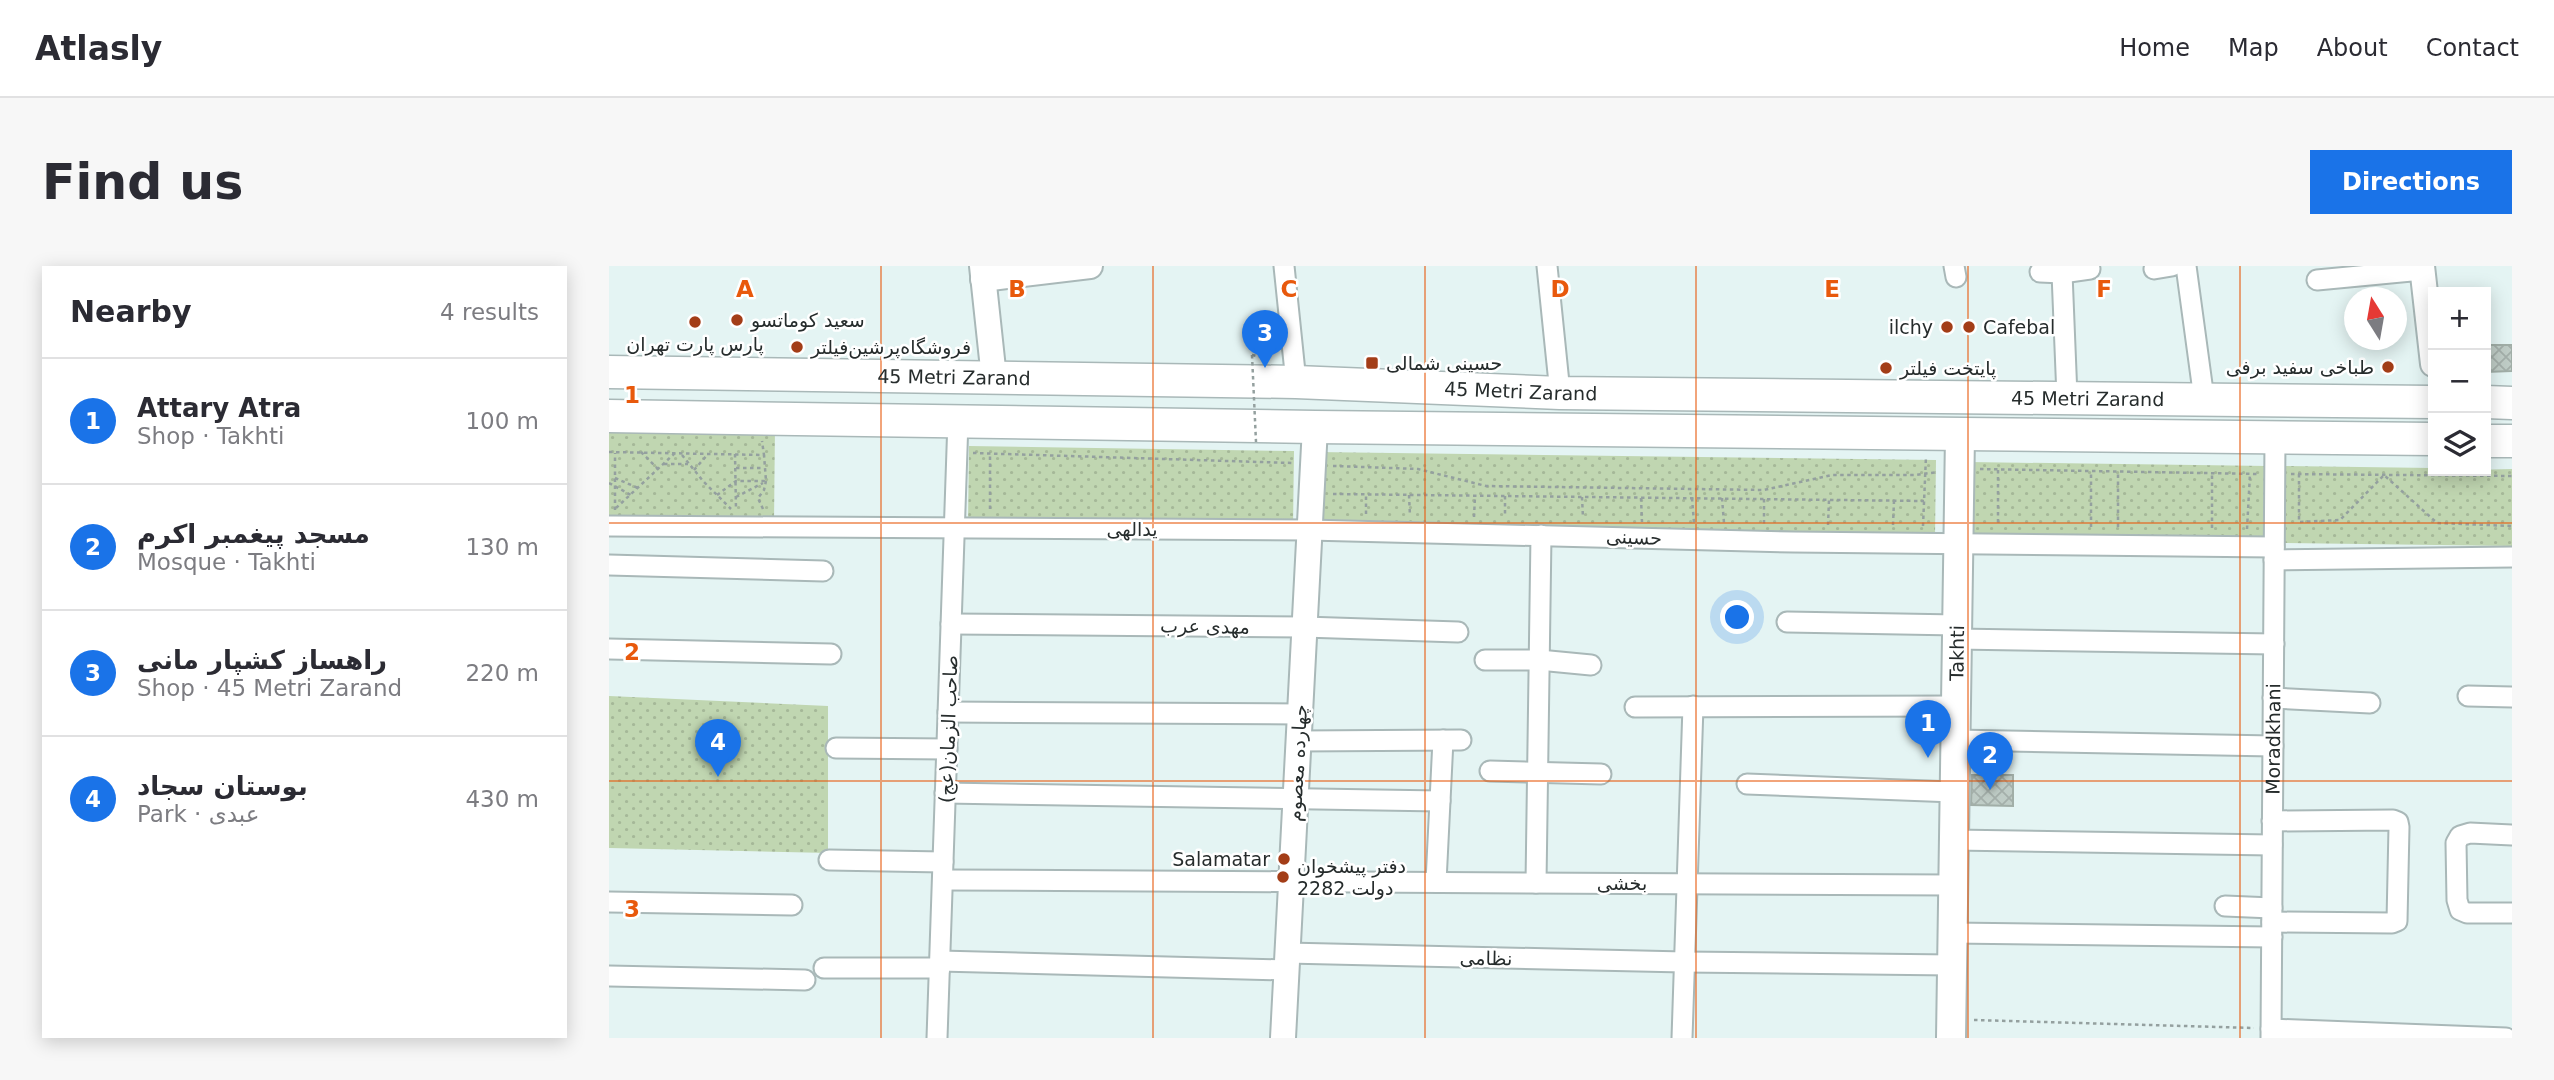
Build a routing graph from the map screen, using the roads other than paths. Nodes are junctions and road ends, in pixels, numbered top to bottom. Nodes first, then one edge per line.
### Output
1 (1284, 266) edge
2 (1547, 266) edge
3 (2186, 266) edge
4 (1081, 267) edge
5 (2422, 268) edge
6 (2090, 269) dead end
7 (983, 272) edge
8 (2040, 272) dead end
9 (2063, 273) junction
10 (2316, 280) dead end
11 (2431, 350) edge
12 (609, 372) edge
13 (994, 377) junction
14 (1296, 383) junction
15 (1560, 393) junction
16 (2067, 397) junction
17 (2204, 398) junction
18 (2334, 400) junction
19 (2428, 402) edge
20 (2491, 402) edge
21 (2512, 403) edge
22 (609, 416) edge
23 (958, 420) junction
24 (1315, 427) junction
25 (1960, 435) junction
26 (2275, 439) junction
27 (2334, 439) junction
28 (2428, 439) edge
29 (2491, 440) edge
30 (2512, 441) edge
31 (612, 518) edge
32 (954, 529) junction
33 (1309, 530) junction
34 (1541, 534) junction
35 (1958, 543) junction
36 (2274, 553) junction
37 (2512, 557) edge
38 (609, 565) edge
39 (823, 571) dead end
40 (1787, 622) dead end
41 (951, 624) junction
42 (1304, 627) junction
43 (1458, 632) dead end
44 (1957, 632) junction
45 (2273, 644) junction
46 (609, 649) edge
47 (831, 654) dead end
48 (1485, 660) dead end
49 (1539, 660) junction
50 (1591, 665) dead end
51 (2468, 696) dead end
52 (2512, 697) edge
53 (2273, 698) junction
54 (2370, 703) dead end
55 (1635, 706) dead end
56 (1693, 706) junction
57 (1956, 706) junction
58 (948, 712) junction
59 (1300, 714) junction
60 (1955, 740) junction
61 (1298, 741) junction
62 (2273, 746) junction
63 (836, 748) dead end
64 (947, 749) junction
65 (1490, 771) dead end
66 (1538, 772) junction
67 (1601, 774) dead end
68 (1747, 784) dead end
69 (1954, 792) junction
70 (946, 793) junction
71 (1295, 797) junction
72 (1440, 801) junction
73 (2272, 821) junction
74 (2512, 835) edge
75 (1954, 840) junction
76 (2272, 845) junction
77 (829, 860) dead end
78 (943, 871) junction
79 (1291, 881) junction
80 (1436, 882) junction
81 (1536, 883) junction
82 (1687, 884) junction
83 (1953, 885) junction
84 (609, 902) edge
85 (792, 905) dead end
86 (2225, 906) dead end
87 (2512, 913) edge
88 (2272, 922) junction
89 (1952, 933) junction
90 (1287, 962) junction
91 (1684, 962) junction
92 (940, 965) junction
93 (1952, 965) junction
94 (824, 968) dead end
95 (609, 975) edge
96 (805, 980) dead end
97 (1951, 1029) edge
98 (2271, 1033) edge
99 (937, 1038) edge
100 (1283, 1038) edge
101 (1682, 1038) edge
102 (2506, 1038) edge

1 - 14 street
2 - 15 street
3 - 17 street
4 - 7 street
5 - 10 street
5 - 11 street
6 - 9 street
7 - 13 street
8 - 9 street
9 - 16 street
12 - 13 main road, 45 Metri Zarand
13 - 14 main road, 45 Metri Zarand
14 - 15 main road, 45 Metri Zarand
15 - 16 main road, 45 Metri Zarand
16 - 17 main road, 45 Metri Zarand
17 - 18 main road, 45 Metri Zarand
18 - 19 main road, 45 Metri Zarand
18 - 27 main road
20 - 21 main road
22 - 23 main road, 45 Metri Zarand
23 - 24 main road, 45 Metri Zarand
23 - 32 street, صاحب الزمان(عج)
24 - 25 main road, 45 Metri Zarand
24 - 33 street, چهارده معصوم
25 - 26 main road, 45 Metri Zarand
25 - 35 main road, Takhti
26 - 27 main road, 45 Metri Zarand
26 - 36 street, Moradkhani
27 - 28 main road, 45 Metri Zarand
29 - 30 main road
31 - 32 street, یدالهی
32 - 33 street, یدالهی
32 - 41 street, صاحب الزمان(عج)
33 - 34 street, حسینی
33 - 42 street, چهارده معصوم
34 - 35 street, حسینی
34 - 49 street
35 - 36 street, حسینی
35 - 44 main road, Takhti
36 - 37 street, حسینی
36 - 45 street, Moradkhani
38 - 39 street
40 - 44 street
41 - 42 street, مهدی عرب
41 - 58 street, صاحب الزمان(عج)
42 - 43 street, مهدی عرب
42 - 59 street, چهارده معصوم
44 - 45 street
44 - 57 main road, Takhti
45 - 53 street, Moradkhani
46 - 47 street
48 - 49 street
49 - 50 street
49 - 66 street
51 - 52 street
53 - 54 street
53 - 62 street, Moradkhani
55 - 56 street
56 - 57 street
56 - 82 street
57 - 60 main road, Takhti
58 - 59 street
58 - 64 street, صاحب الزمان(عج)
59 - 61 street, چهارده معصوم
60 - 62 street
60 - 69 main road, Takhti
61 - 71 street, چهارده معصوم
61 - 72 street
62 - 73 street, Moradkhani
63 - 64 street
64 - 70 street, صاحب الزمان(عج)
65 - 66 street
66 - 67 street
66 - 81 street
68 - 69 street
69 - 75 main road, Takhti
70 - 71 street
70 - 78 street, صاحب الزمان(عج)
71 - 72 street
71 - 79 street, چهارده معصوم
72 - 80 street
73 - 76 street, Moradkhani
73 - 88 street
74 - 87 street
75 - 76 street
75 - 83 main road, Takhti
76 - 88 street, Moradkhani
77 - 78 street, بخشی
78 - 79 street, بخشی
78 - 92 street, صاحب الزمان(عج)
79 - 80 street, بخشی
79 - 90 street, چهارده معصوم
80 - 81 street, بخشی
81 - 82 street, بخشی
82 - 83 street, بخشی
82 - 91 street
83 - 89 main road, Takhti
84 - 85 street
86 - 88 street
88 - 89 street
88 - 98 street, Moradkhani
89 - 93 main road, Takhti
90 - 91 street, نظامی
90 - 92 street, نظامی
90 - 100 street, چهارده معصوم
91 - 93 street, نظامی
91 - 101 street
92 - 94 street, نظامی
92 - 99 street, صاحب الزمان(عج)
93 - 97 main road, Takhti
95 - 96 street
98 - 102 street

